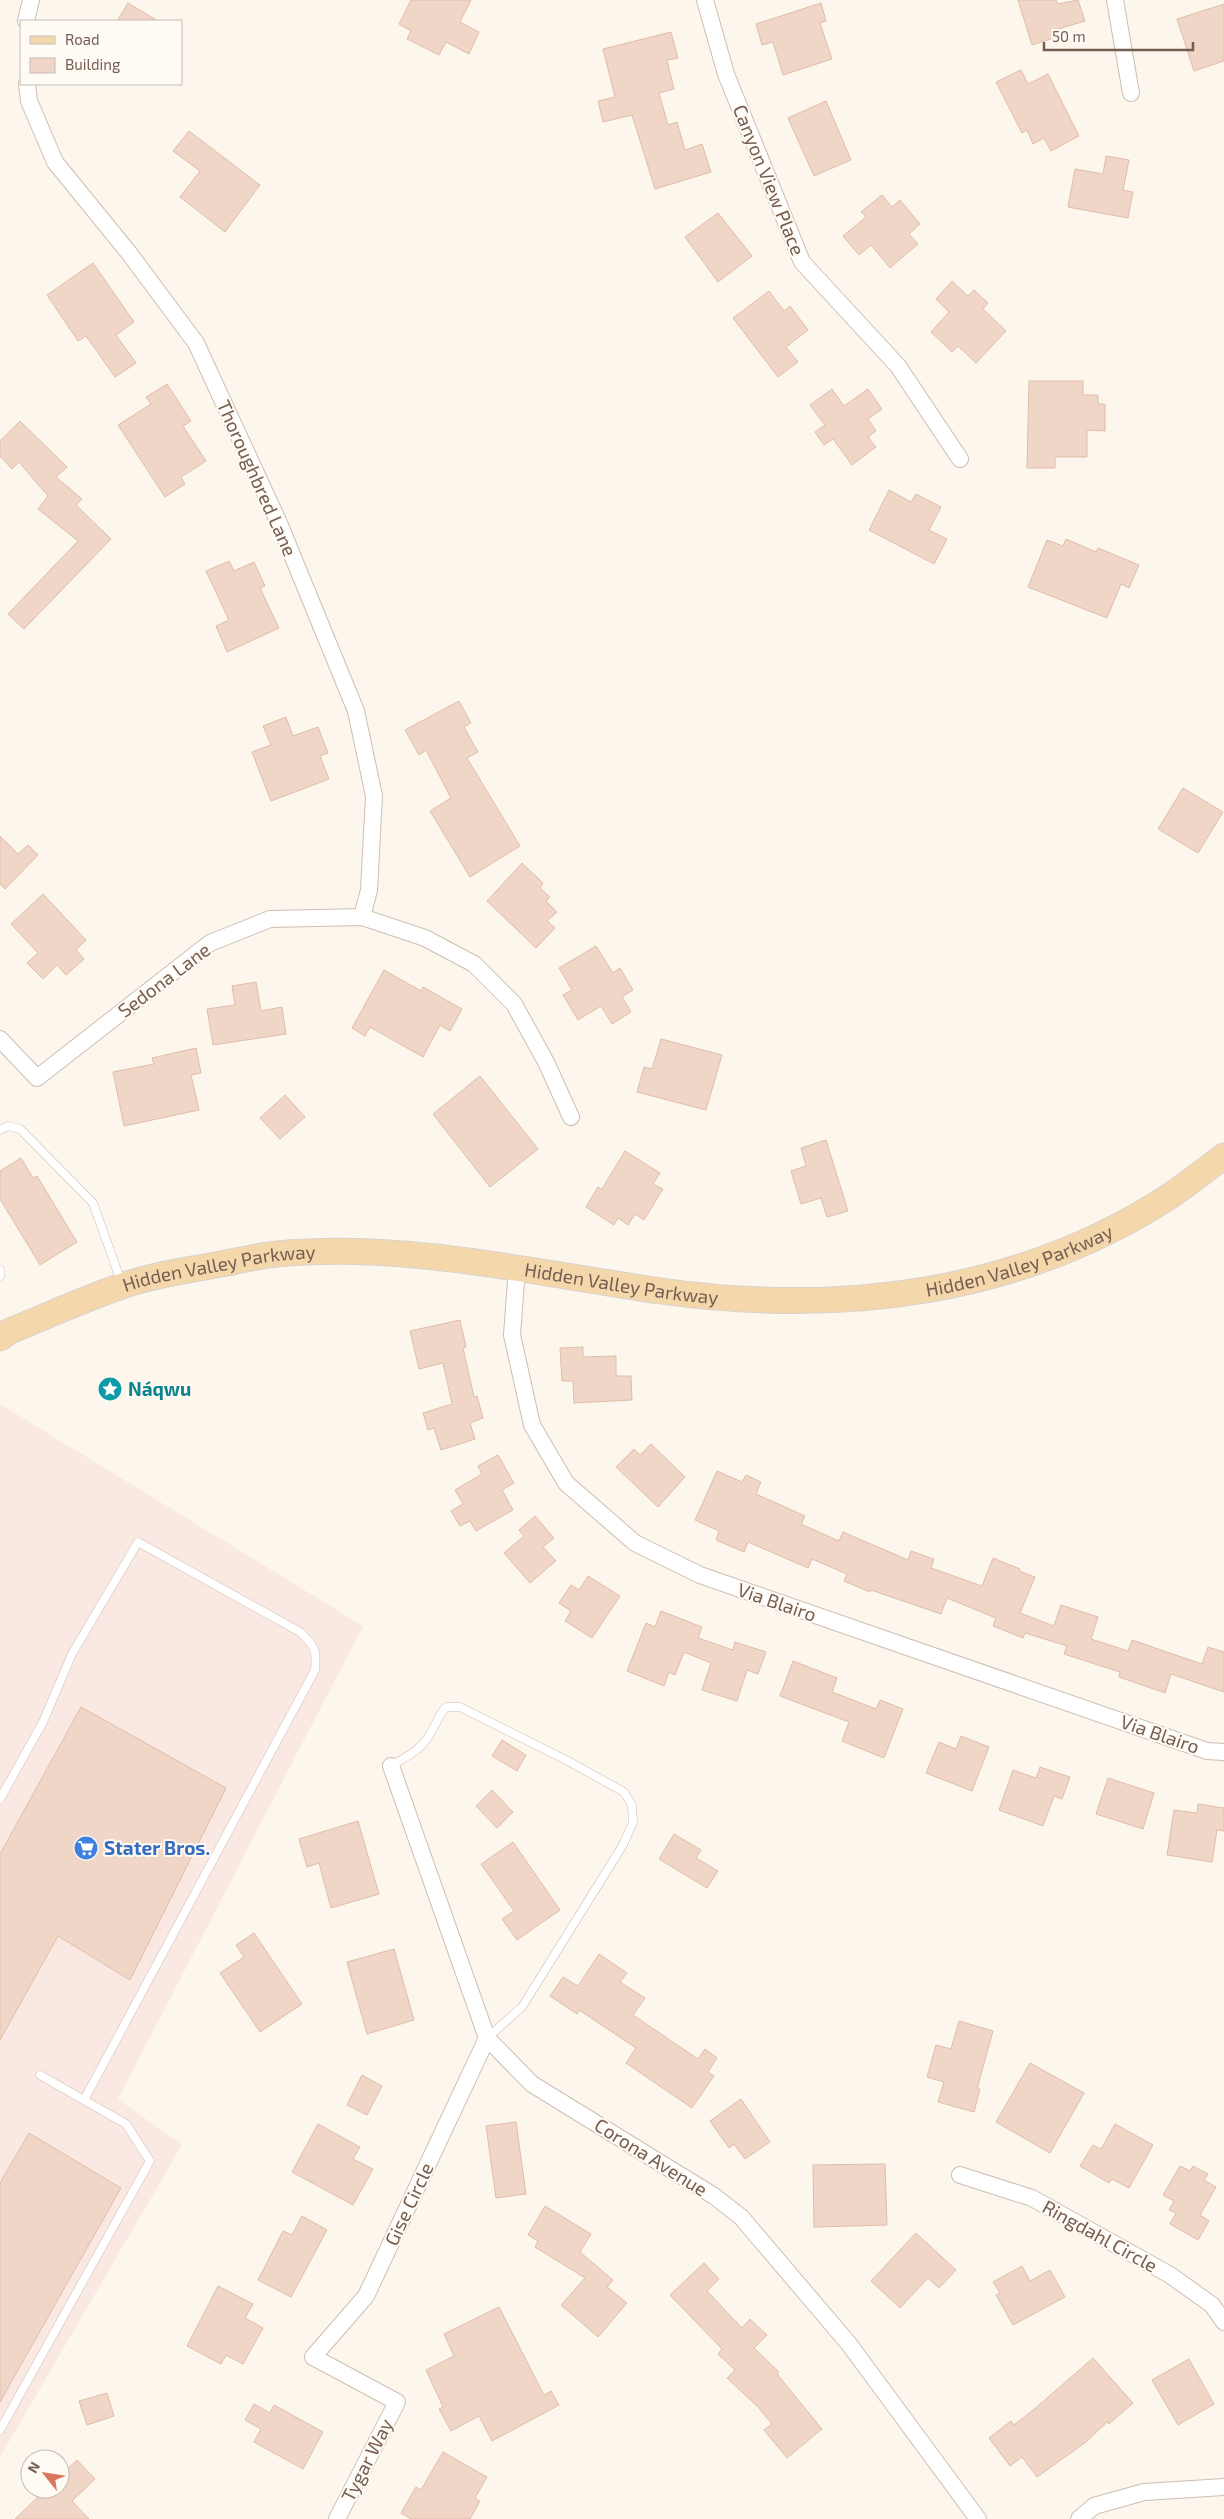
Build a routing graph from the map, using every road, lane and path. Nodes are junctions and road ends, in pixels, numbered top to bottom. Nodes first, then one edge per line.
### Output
1 (31, 0) edge
2 (705, 0) edge
3 (1115, 0) edge
4 (26, 20) edge
5 (27, 85) edge
6 (1131, 93) dead end
7 (960, 459) dead end
8 (362, 916) junction
9 (0, 1039) edge
10 (571, 1116) dead end
11 (0, 1130) edge
12 (1224, 1156) edge
13 (517, 1268) junction
14 (0, 1270) edge
15 (0, 1276) edge
16 (123, 1286) junction
17 (0, 1338) edge
18 (1224, 1752) edge
19 (391, 1766) joint
20 (0, 1798) edge
21 (487, 2038) junction
22 (40, 2076) dead end
23 (84, 2100) junction
24 (960, 2175) dead end
25 (1224, 2322) edge
26 (397, 2402) joint
27 (0, 2430) edge
28 (1224, 2487) edge
29 (337, 2519) edge
30 (978, 2519) edge
31 (1079, 2519) edge

1 - 4 street
2 - 7 street, Canyon View Place
3 - 6 street
5 - 8 street, Thoroughbred Lane
8 - 9 street, Sedona Lane
8 - 10 street, Sedona Lane
11 - 16 lane
12 - 13 main road, Hidden Valley Parkway
13 - 16 main road, Hidden Valley Parkway
13 - 18 street, Via Blairo
14 - 15 lane
16 - 17 main road, Hidden Valley Parkway
19 - 21 street, Corona Avenue
19 - 21 lane
20 - 23 lane
21 - 26 street, Gise Circle
21 - 30 street, Corona Avenue
22 - 23 lane
23 - 27 lane
24 - 25 street, Ringdahl Circle
26 - 29 street, Tygar Way
28 - 31 street

